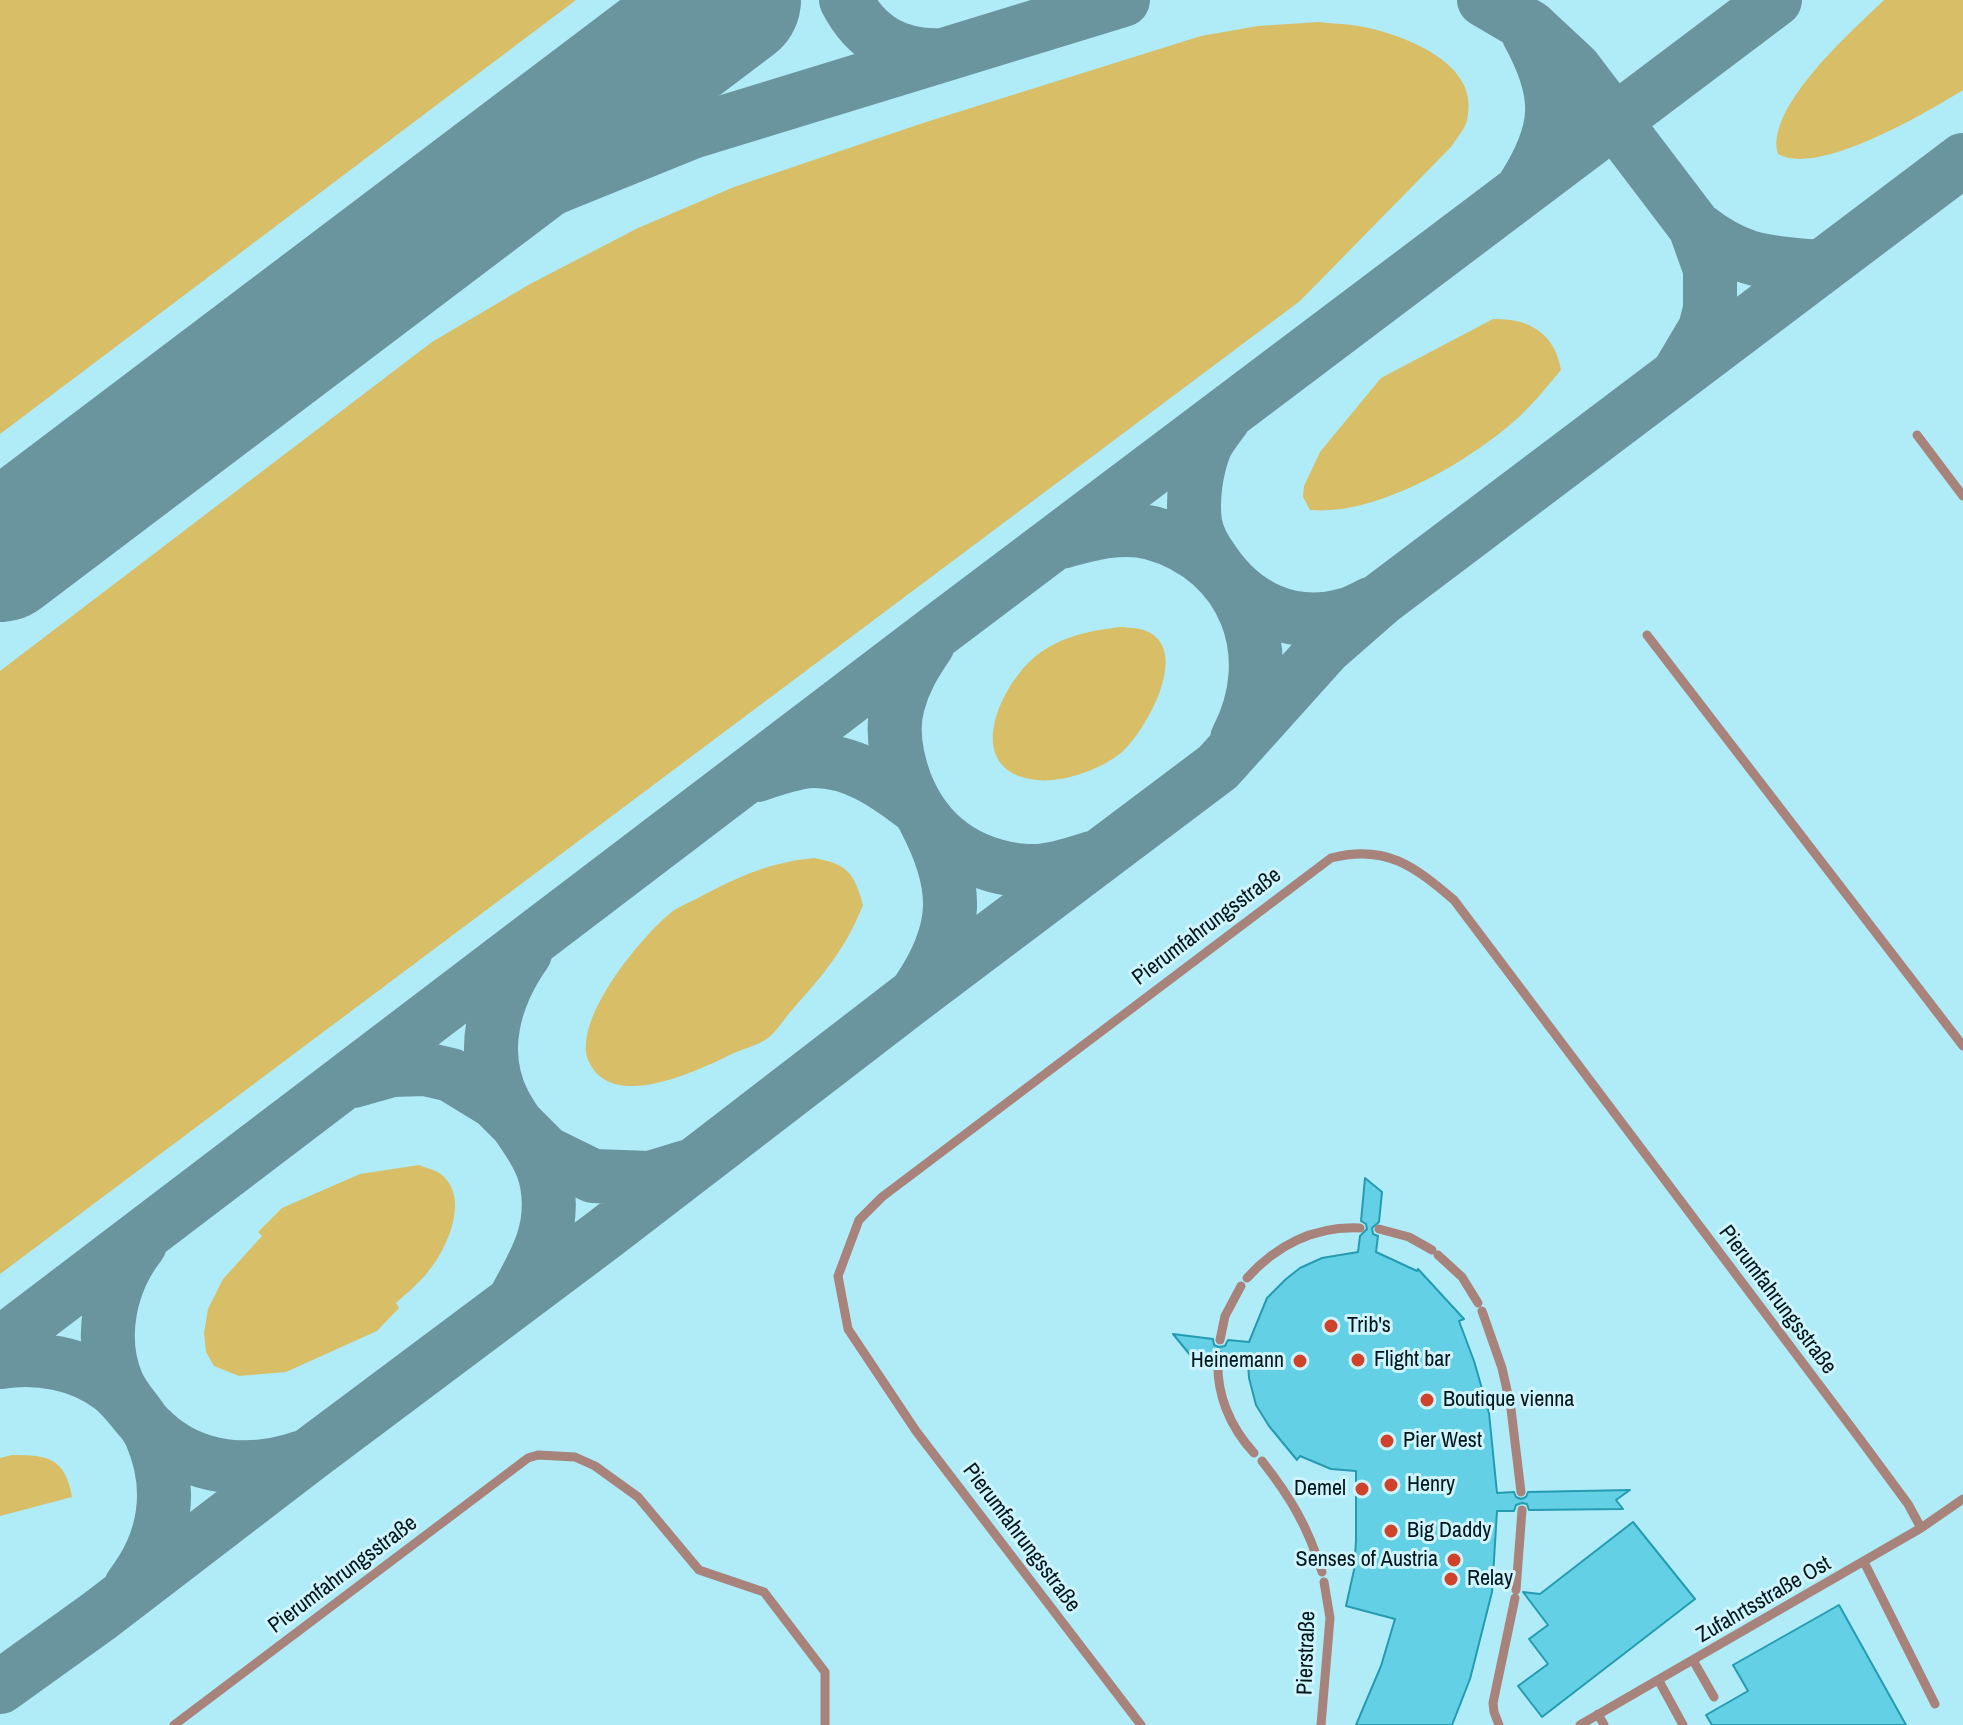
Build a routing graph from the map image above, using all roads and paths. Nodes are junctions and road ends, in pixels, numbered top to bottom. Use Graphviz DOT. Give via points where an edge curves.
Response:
graph roads {
  1 [pos="1917,435"];
  2 [pos="1963,496"];
  3 [pos="1647,635"];
  4 [pos="1963,1046"];
  5 [pos="1360,1228"];
  6 [pos="1379,1229"];
  7 [pos="1220,1340"];
  8 [pos="1218,1358"];
  9 [pos="1254,1453"];
  10 [pos="1262,1461"];
  11 [pos="1521,1492"];
  12 [pos="1963,1499"];
  13 [pos="1522,1510"];
  14 [pos="1921,1528"];
  15 [pos="1864,1562"];
  16 [pos="1694,1662"];
  17 [pos="1659,1681"];
  18 [pos="1714,1697"];
  19 [pos="1935,1704"];
  20 [pos="1598,1714"];
  21 [pos="174,1725"];
  22 [pos="825,1725"];
  23 [pos="1141,1725"];
  24 [pos="1321,1725"];
  25 [pos="1499,1725"];
  26 [pos="1580,1725"];
  27 [pos="1604,1725"];
  28 [pos="1683,1725"];
  1 -- 2 [label="lane"];
  3 -- 4 [label="lane"];
  5 -- 7 [label="lane" via="1313,1232 1265,1258 1225,1316"];
  6 -- 11 [label="lane" via="1409,1237 1435,1253 1462,1277 1480,1307 1510,1404"];
  8 -- 9 [label="lane" via="1224,1405"];
  10 -- 24 [label="lane, Pierstraße" via="1302,1518 1323,1577 1330,1618"];
  12 -- 14 [label="lane, Zufahrtsstraße Ost"];
  13 -- 25 [label="lane" via="1516,1594 1493,1703"];
  14 -- 15 [label="lane, Zufahrtsstraße Ost"];
  14 -- 23 [label="lane, Pierumfahrungsstraße" via="1892,1482 1454,900 1404,862 1363,853 1331,858 882,1197 859,1220 838,1276 848,1329 916,1431"];
  15 -- 16 [label="lane, Zufahrtsstraße Ost"];
  15 -- 19 [label="lane"];
  16 -- 17 [label="lane, Zufahrtsstraße Ost"];
  16 -- 18 [label="lane"];
  17 -- 20 [label="lane, Zufahrtsstraße Ost"];
  17 -- 28 [label="lane"];
  20 -- 26 [label="lane, Zufahrtsstraße Ost"];
  20 -- 27 [label="lane"];
  21 -- 22 [label="lane, Pierumfahrungsstraße" via="538,1455 575,1457 595,1466 638,1497 699,1570 764,1592 825,1672"];
}
